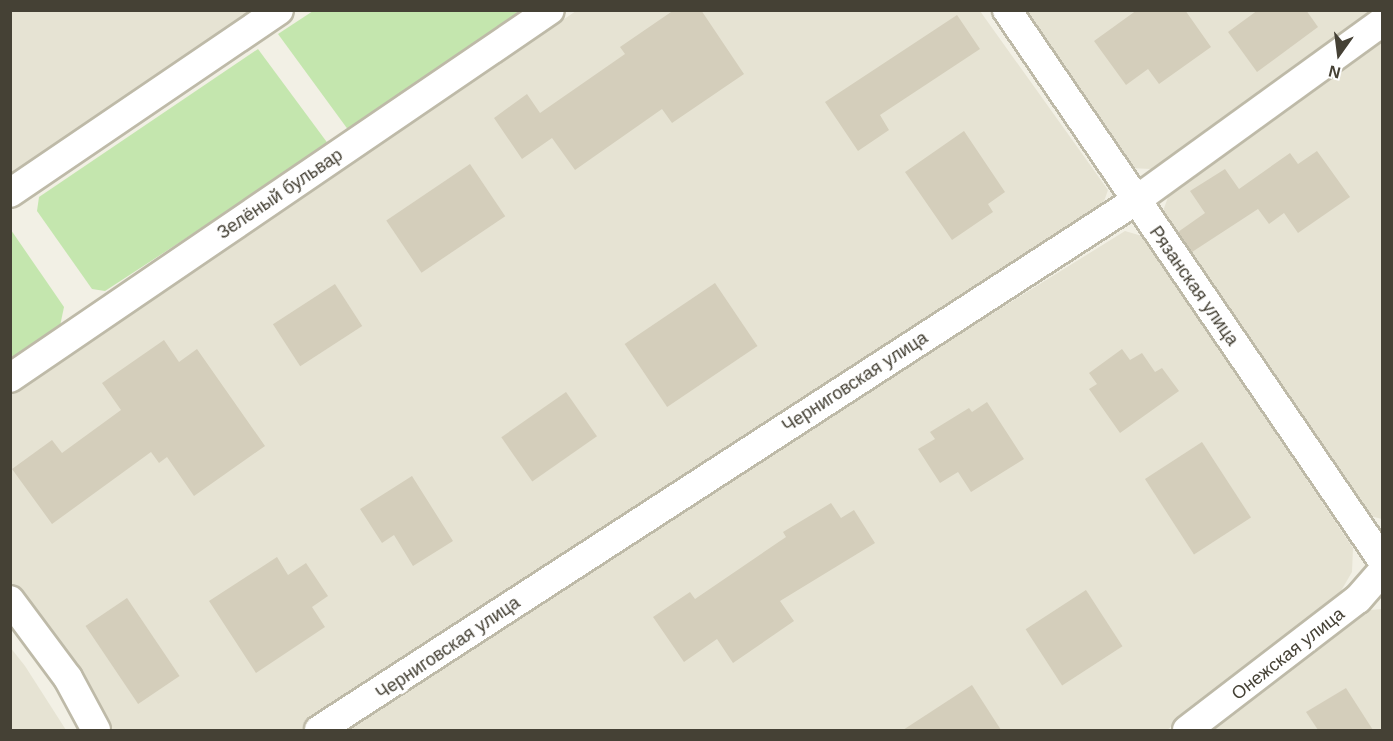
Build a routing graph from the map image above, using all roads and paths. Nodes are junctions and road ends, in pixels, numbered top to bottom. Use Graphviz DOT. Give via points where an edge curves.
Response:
graph roads {
  1 [pos="279,10"];
  2 [pos="550,10"];
  3 [pos="1007,10"];
  4 [pos="1383,22"];
  5 [pos="10,193"];
  6 [pos="1135,201"];
  7 [pos="10,378"];
  8 [pos="1383,560"];
  9 [pos="1383,571"];
  10 [pos="10,600"];
  11 [pos="96,730"];
  12 [pos="319,730"];
  13 [pos="1187,730"];
  1 -- 5 [label="street"];
  2 -- 7 [label="street, Зелёный бульвар"];
  3 -- 6 [label="street, Рязанская улица"];
  4 -- 6 [label="street, Черниговская улица"];
  6 -- 8 [label="street, Рязанская улица"];
  6 -- 12 [label="street, Черниговская улица"];
  9 -- 13 [label="street, Онежская улица" via="1358,599"];
  10 -- 11 [label="street" via="68,678"];
}
